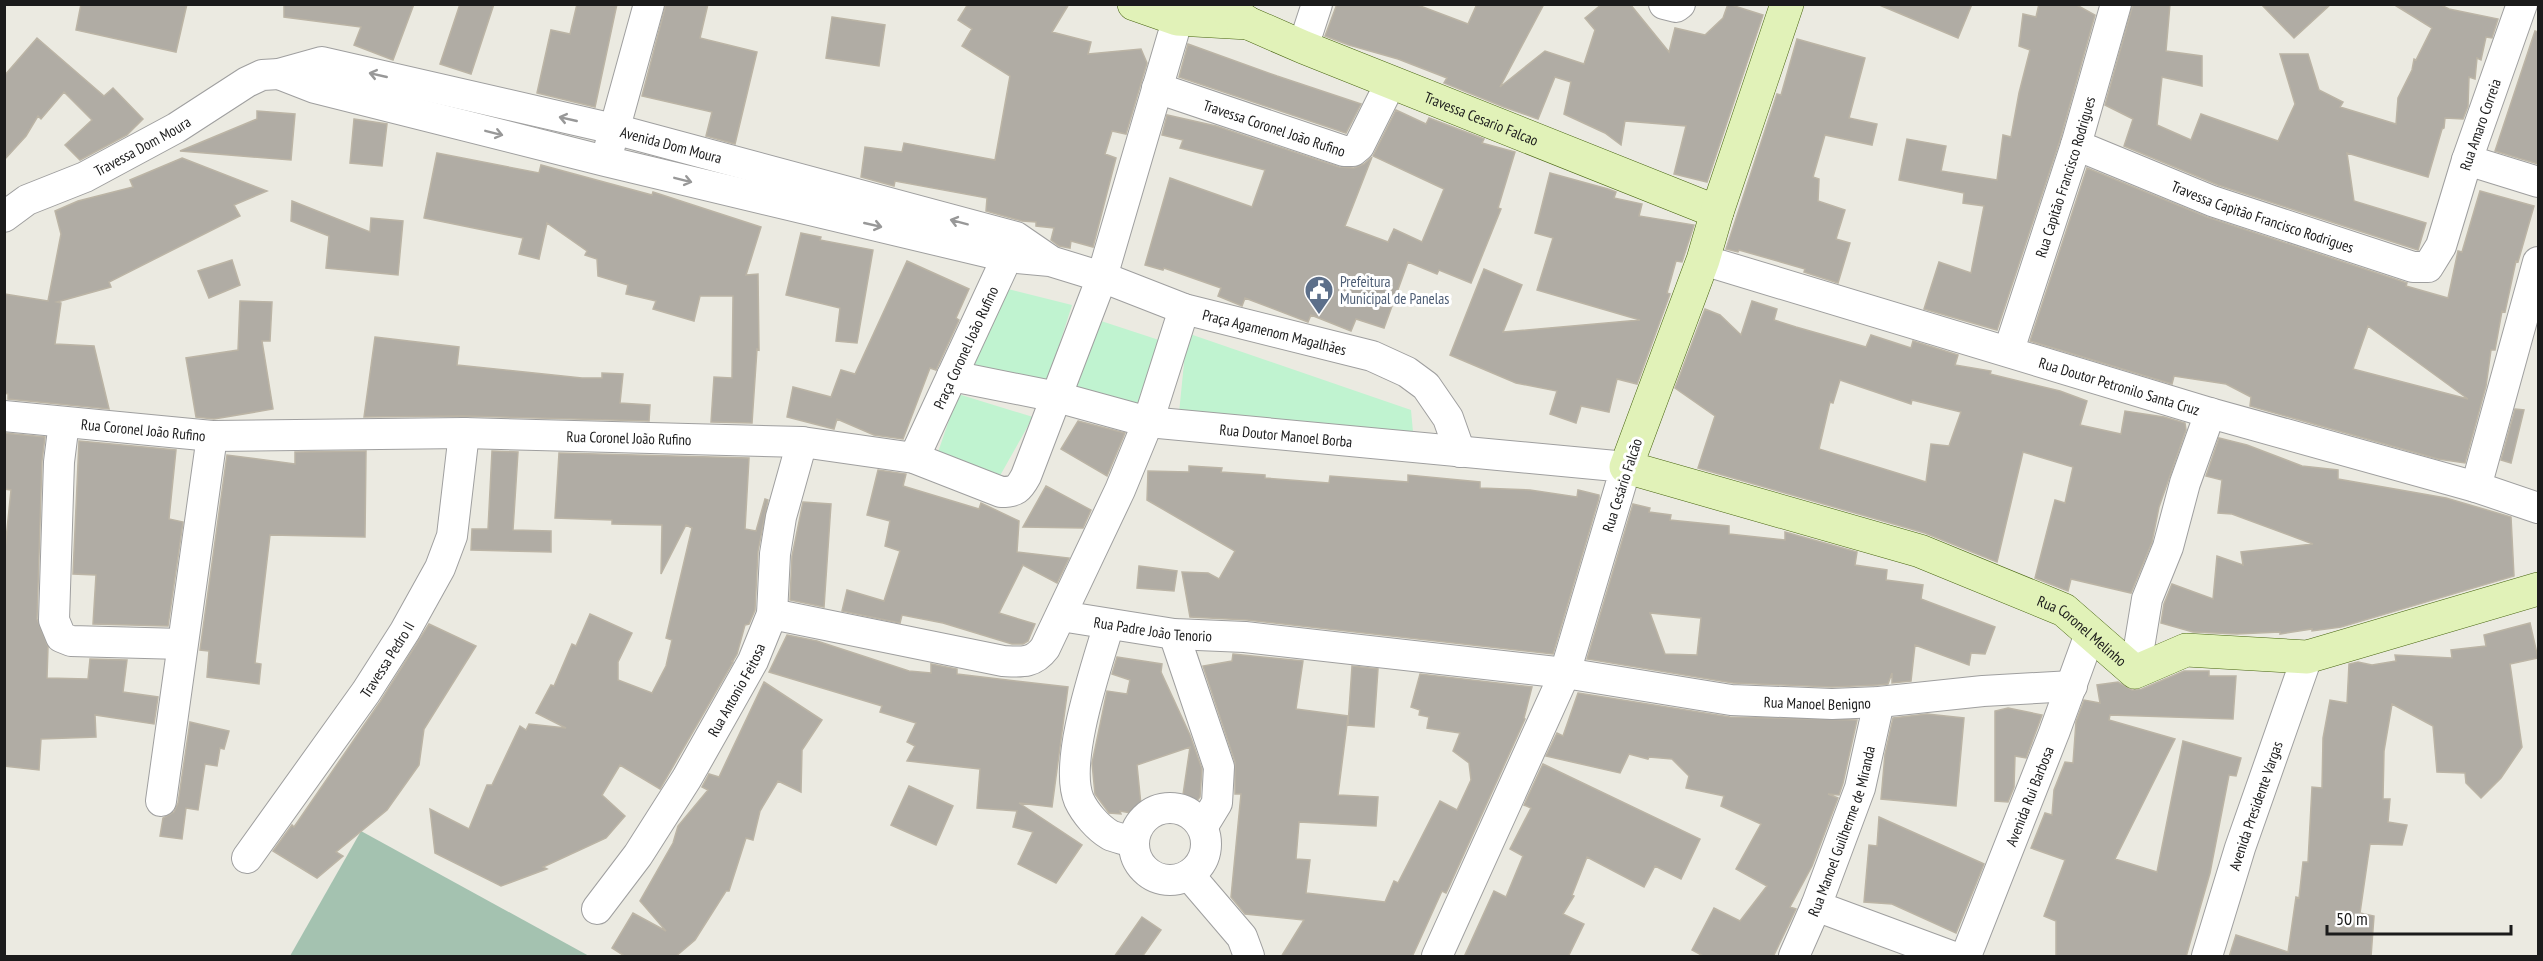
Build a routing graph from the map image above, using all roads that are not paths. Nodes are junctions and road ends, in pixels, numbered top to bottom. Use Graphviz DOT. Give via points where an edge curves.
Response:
graph roads {
  1 [pos="649,4"];
  2 [pos="1134,4"];
  3 [pos="1220,4"];
  4 [pos="1317,4"];
  5 [pos="1664,4"];
  6 [pos="1680,4"];
  7 [pos="1787,4"];
  8 [pos="2116,4"];
  9 [pos="1180,12"];
  10 [pos="2526,14"];
  11 [pos="1248,23"];
  12 [pos="1303,47"];
  13 [pos="318,75"];
  14 [pos="1391,82"];
  15 [pos="1157,88"];
  16 [pos="467,95"];
  17 [pos="458,124"];
  18 [pos="614,129"];
  19 [pos="2076,145"];
  20 [pos="2467,160"];
  21 [pos="605,161"];
  22 [pos="2538,182"];
  23 [pos="757,183"];
  24 [pos="1716,212"];
  25 [pos="4,217"];
  26 [pos="2441,246"];
  27 [pos="1011,247"];
  28 [pos="1702,260"];
  29 [pos="2538,262"];
  30 [pos="1102,277"];
  31 [pos="1184,309"];
  32 [pos="2009,350"];
  33 [pos="952,376"];
  34 [pos="1057,398"];
  35 [pos="2210,412"];
  36 [pos="4,416"];
  37 [pos="64,422"];
  38 [pos="1148,422"];
  39 [pos="464,433"];
  40 [pos="212,436"];
  41 [pos="802,442"];
  42 [pos="1460,452"];
  43 [pos="914,458"];
  44 [pos="1626,467"];
  45 [pos="2476,487"];
  46 [pos="2538,508"];
  47 [pos="2538,589"];
  48 [pos="772,614"];
  49 [pos="1061,616"];
  50 [pos="1108,624"];
  51 [pos="1174,634"];
  52 [pos="2090,634"];
  53 [pos="182,644"];
  54 [pos="2307,657"];
  55 [pos="2135,672"];
  56 [pos="1565,673"];
  57 [pos="2072,686"];
  58 [pos="1880,702"];
  59 [pos="161,801"];
  60 [pos="1203,826"];
  61 [pos="1132,842"];
  62 [pos="247,858"];
  63 [pos="1189,875"];
  64 [pos="1816,906"];
  65 [pos="597,909"];
  66 [pos="1249,957"];
  67 [pos="1437,957"];
  68 [pos="1794,957"];
  69 [pos="1951,957"];
  70 [pos="1966,957"];
  71 [pos="2207,957"];
  1 -- 18 [label="street"];
  2 -- 9 [label="main road, Travessa Cesario Falcao"];
  3 -- 11 [label="main road, Travessa Cesario Falcao"];
  4 -- 12 [label="street"];
  5 -- 6 [label="street"];
  7 -- 24 [label="main road, Rua Cesário Falcão"];
  8 -- 19 [label="street, Rua Capitão Francisco Rodrigues"];
  9 -- 11 [label="main road, Travessa Cesario Falcao"];
  9 -- 15 [label="street"];
  10 -- 20 [label="street, Rua Amaro Correia"];
  11 -- 12 [label="main road, Travessa Cesario Falcao"];
  12 -- 14 [label="main road, Travessa Cesario Falcao"];
  16 -- 13 [label="street, Avenida Dom Moura, one-way"];
  13 -- 17 [label="street, Avenida Dom Moura"];
  13 -- 25 [label="street, Travessa Dom Moura" via="262,75 176,128 85,177 27,200"];
  14 -- 15 [label="street, Travessa Coronel João Rufino" via="1353,151"];
  14 -- 24 [label="main road, Travessa Cesario Falcao"];
  15 -- 30 [label="street"];
  16 -- 17 [label="street"];
  18 -- 16 [label="street, Avenida Dom Moura, one-way"];
  17 -- 21 [label="street, Avenida Dom Moura, one-way"];
  18 -- 21 [label="street"];
  18 -- 23 [label="street, Avenida Dom Moura"];
  19 -- 26 [label="street, Travessa Capitão Francisco Rodrigues" via="2212,201 2413,267 2428,267"];
  19 -- 32 [label="street, Rua Capitão Francisco Rodrigues"];
  20 -- 22 [label="street"];
  20 -- 26 [label="street, Rua Amaro Correia"];
  21 -- 23 [label="street, Avenida Dom Moura, one-way"];
  23 -- 27 [label="street, Avenida Dom Moura"];
  24 -- 28 [label="main road, Rua Cesário Falcão"];
  27 -- 30 [label="street, Praça Agamenom Magalhães"];
  27 -- 33 [label="street, Praça Coronel João Rufino"];
  28 -- 32 [label="street, Rua Doutor Petronilo Santa Cruz"];
  28 -- 44 [label="main road, Rua Cesário Falcão"];
  29 -- 45 [label="street"];
  30 -- 31 [label="street, Praça Agamenom Magalhães"];
  30 -- 34 [label="street, Rua Coronel João Rufino"];
  31 -- 38 [label="street"];
  31 -- 42 [label="street, Praça Agamenom Magalhães" via="1372,356 1407,372 1426,386 1448,418"];
  32 -- 35 [label="street, Rua Doutor Petronilo Santa Cruz"];
  33 -- 34 [label="street, Rua Doutor Manoel Borba"];
  33 -- 43 [label="street, Praça Coronel João Rufino"];
  34 -- 38 [label="street, Rua Doutor Manoel Borba"];
  34 -- 43 [label="street, Rua Coronel João Rufino" via="1026,476 1015,491 1001,492"];
  35 -- 45 [label="street, Rua Doutor Petronilo Santa Cruz"];
  35 -- 55 [label="street" via="2148,599"];
  36 -- 37 [label="street, Rua Coronel João Rufino"];
  37 -- 40 [label="street, Rua Coronel João Rufino"];
  37 -- 53 [label="street" via="59,473 56,630 61,638 71,641"];
  38 -- 42 [label="street, Rua Doutor Manoel Borba"];
  38 -- 49 [label="street"];
  39 -- 40 [label="street, Rua Coronel João Rufino"];
  39 -- 41 [label="street, Rua Coronel João Rufino"];
  39 -- 62 [label="street, Travessa Pedro II" via="452,536 440,568 366,692"];
  40 -- 53 [label="street"];
  41 -- 43 [label="street, Rua Coronel João Rufino"];
  41 -- 48 [label="street, Rua Antonio Feitosa" via="774,554"];
  42 -- 44 [label="street, Rua Doutor Manoel Borba"];
  44 -- 52 [label="main road, Rua Coronel Melinho" via="1920,551 2064,610"];
  44 -- 56 [label="street, Rua Cesário Falcão"];
  45 -- 46 [label="street, Rua Doutor Petronilo Santa Cruz"];
  47 -- 54 [label="main road, Rua Coronel Melinho"];
  48 -- 49 [label="street" via="1026,663 1045,648"];
  48 -- 65 [label="street, Rua Antonio Feitosa" via="753,661 687,778 638,855"];
  49 -- 50 [label="street, Rua Padre João Tenorio"];
  50 -- 51 [label="street, Rua Padre João Tenorio"];
  50 -- 61 [label="street" via="1087,698 1074,775 1079,800 1090,817 1110,835"];
  51 -- 56 [label="street, Rua Padre João Tenorio" via="1245,637"];
  51 -- 60 [label="street" via="1219,768 1217,803"];
  52 -- 55 [label="main road, Rua Coronel Melinho"];
  52 -- 57 [label="street, Avenida Rui Barbosa"];
  53 -- 59 [label="street"];
  54 -- 55 [label="main road, Rua Coronel Melinho" via="2186,650"];
  54 -- 71 [label="street, Avenida Presidente Vargas" via="2240,848"];
  56 -- 58 [label="street, Rua Manoel Benigno" via="1731,700"];
  56 -- 67 [label="street, Rua Cesário Falcão"];
  57 -- 58 [label="street, Rua Manoel Benigno"];
  57 -- 70 [label="street, Avenida Rui Barbosa"];
  58 -- 64 [label="street, Rua Manoel Guilherme de Miranda" via="1860,788"];
  60 -- 61 [label="street" via="1185,810 1162,807 1141,819"];
  60 -- 63 [label="street" via="1207,844 1202,862"];
  61 -- 63 [label="street" via="1136,861 1151,876 1170,881"];
  63 -- 66 [label="street" via="1242,937"];
  64 -- 68 [label="street, Rua Manoel Guilherme de Miranda"];
  64 -- 69 [label="street"];
}
